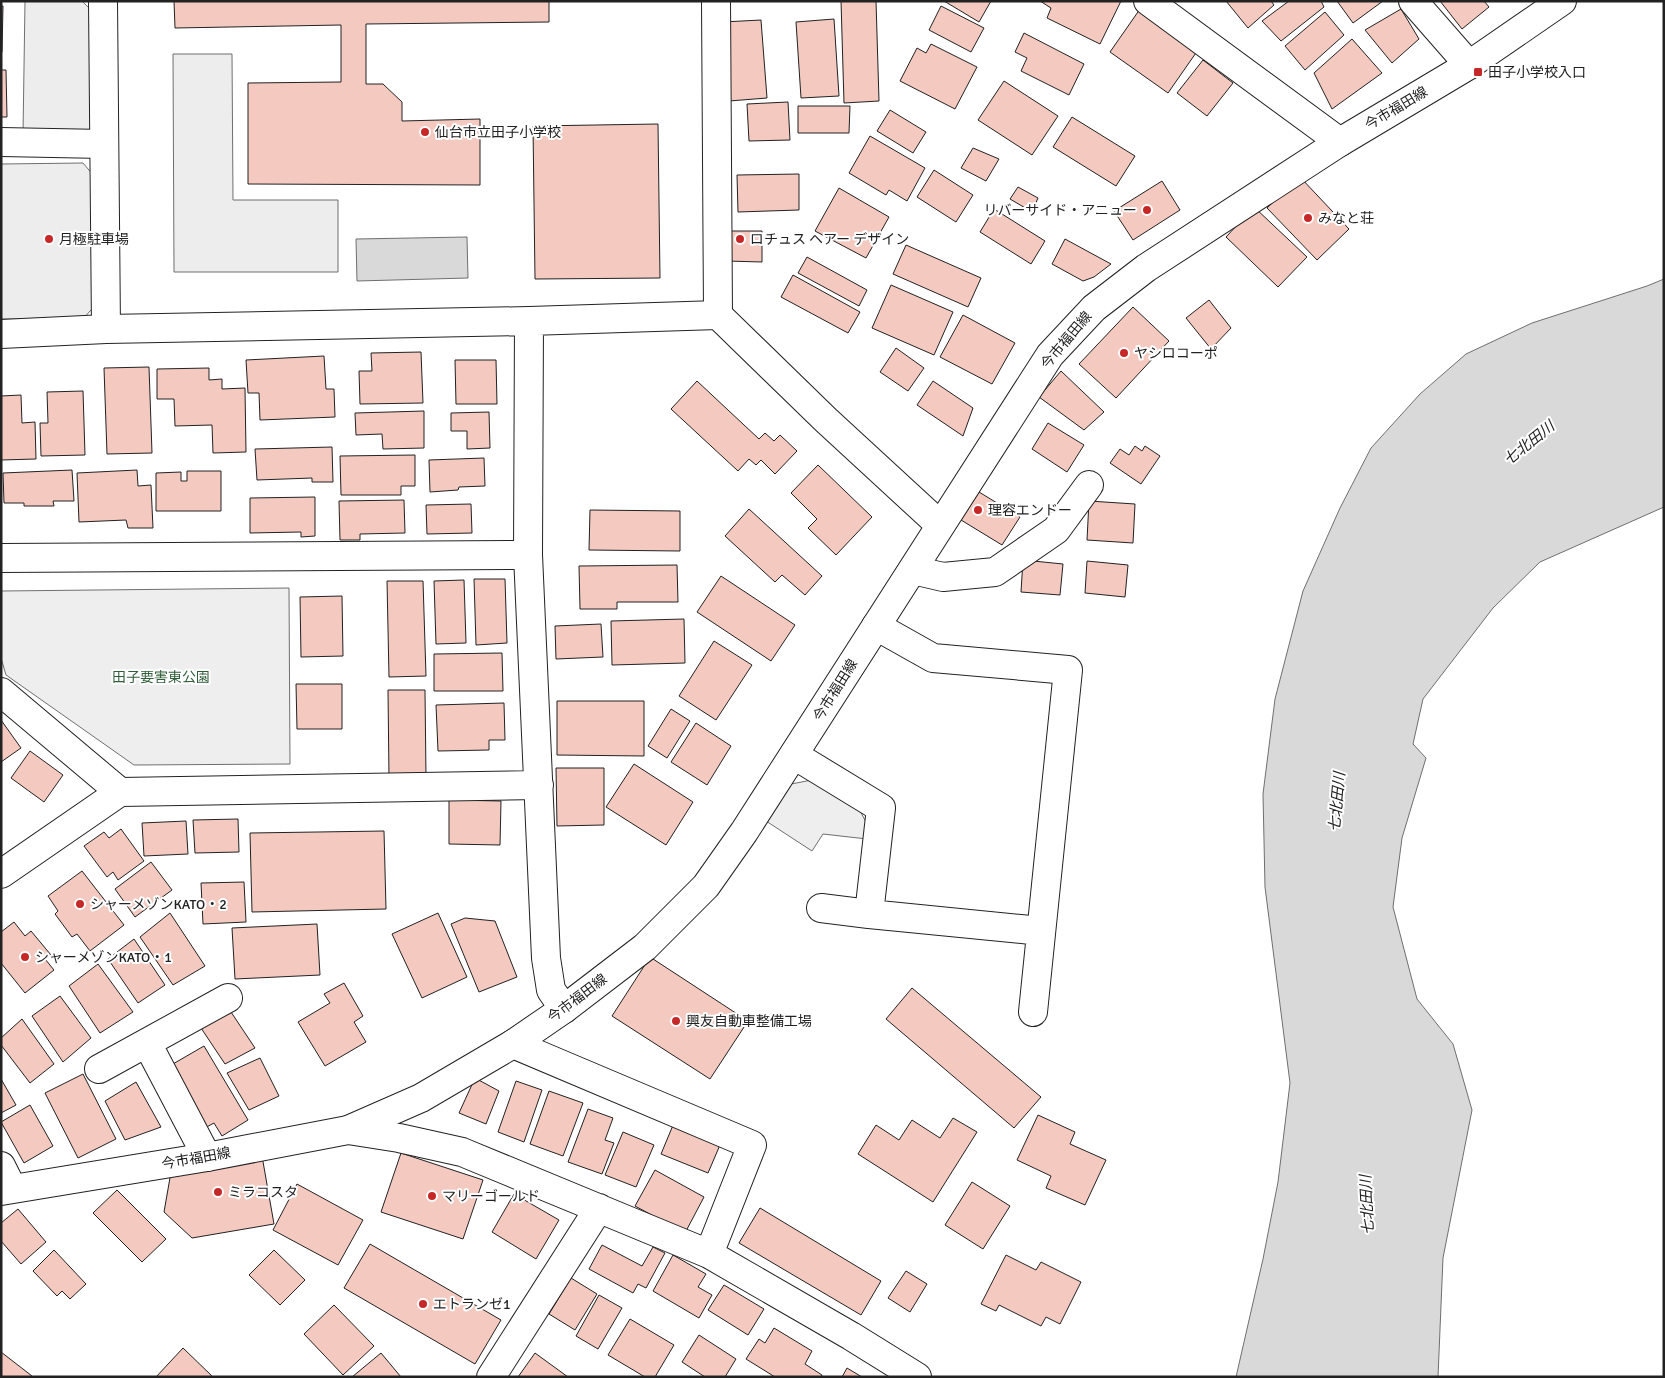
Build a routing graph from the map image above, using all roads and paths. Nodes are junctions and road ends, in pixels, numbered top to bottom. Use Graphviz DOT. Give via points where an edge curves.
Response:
graph roads {
  1 [pos="103,1"];
  2 [pos="716,1"];
  3 [pos="1148,1"];
  4 [pos="1413,1"];
  5 [pos="1562,1"];
  6 [pos="1469,65"];
  7 [pos="1,142"];
  8 [pos="1340,142"];
  9 [pos="104,144"];
  10 [pos="718,315"];
  11 [pos="528,321"];
  12 [pos="106,329"];
  13 [pos="1,334"];
  14 [pos="1089,486"];
  15 [pos="940,525"];
  16 [pos="528,555"];
  17 [pos="1,558"];
  18 [pos="913,570"];
  19 [pos="876,626"];
  20 [pos="1,692"];
  21 [pos="794,755"];
  22 [pos="539,785"];
  23 [pos="120,792"];
  24 [pos="1,874"];
  25 [pos="821,908"];
  26 [pos="869,914"];
  27 [pos="1041,931"];
  28 [pos="228,998"];
  29 [pos="564,1009"];
  30 [pos="1033,1012"];
  31 [pos="147,1043"];
  32 [pos="513,1044"];
  33 [pos="99,1069"];
  34 [pos="348,1130"];
  35 [pos="207,1157"];
  36 [pos="5,1181"];
  37 [pos="599,1208"];
  38 [pos="709,1254"];
  39 [pos="491,1377"];
  40 [pos="917,1377"];
  1 -- 9 [label="street"];
  2 -- 10 [label="street"];
  3 -- 8 [label="street"];
  4 -- 6 [label="street"];
  5 -- 6 [label="street, 今市福田線"];
  6 -- 8 [label="street, 今市福田線"];
  7 -- 9 [label="street"];
  8 -- 15 [label="street, 今市福田線" via="1146,268 1094,308 1050,355"];
  9 -- 12 [label="street"];
  10 -- 11 [label="street"];
  10 -- 15 [label="street"];
  11 -- 12 [label="street"];
  11 -- 16 [label="street"];
  12 -- 13 [label="street"];
  14 -- 18 [label="street" via="1056,530 995,572 943,577"];
  15 -- 18 [label="street, 今市福田線"];
  16 -- 17 [label="street"];
  16 -- 22 [label="street"];
  18 -- 19 [label="street, 今市福田線"];
  19 -- 21 [label="street, 今市福田線"];
  19 -- 27 [label="street" via="933,658 1068,670"];
  20 -- 23 [label="street"];
  21 -- 26 [label="street" via="881,808"];
  21 -- 29 [label="street, 今市福田線" via="706,886 644,947"];
  22 -- 23 [label="street"];
  22 -- 29 [label="street" via="546,958 551,990"];
  23 -- 24 [label="street"];
  25 -- 26 [label="street"];
  26 -- 27 [label="street"];
  27 -- 30 [label="street"];
  28 -- 31 [label="street"];
  29 -- 32 [label="street, 今市福田線"];
  31 -- 33 [label="street"];
  31 -- 35 [label="street"];
  32 -- 34 [label="street, 今市福田線" via="421,1098"];
  32 -- 38 [label="street" via="752,1145"];
  34 -- 35 [label="street, 今市福田線"];
  34 -- 37 [label="street" via="462,1152"];
  35 -- 36 [label="street, 今市福田線"];
  37 -- 38 [label="street"];
  37 -- 39 [label="street"];
  38 -- 40 [label="street"];
}
